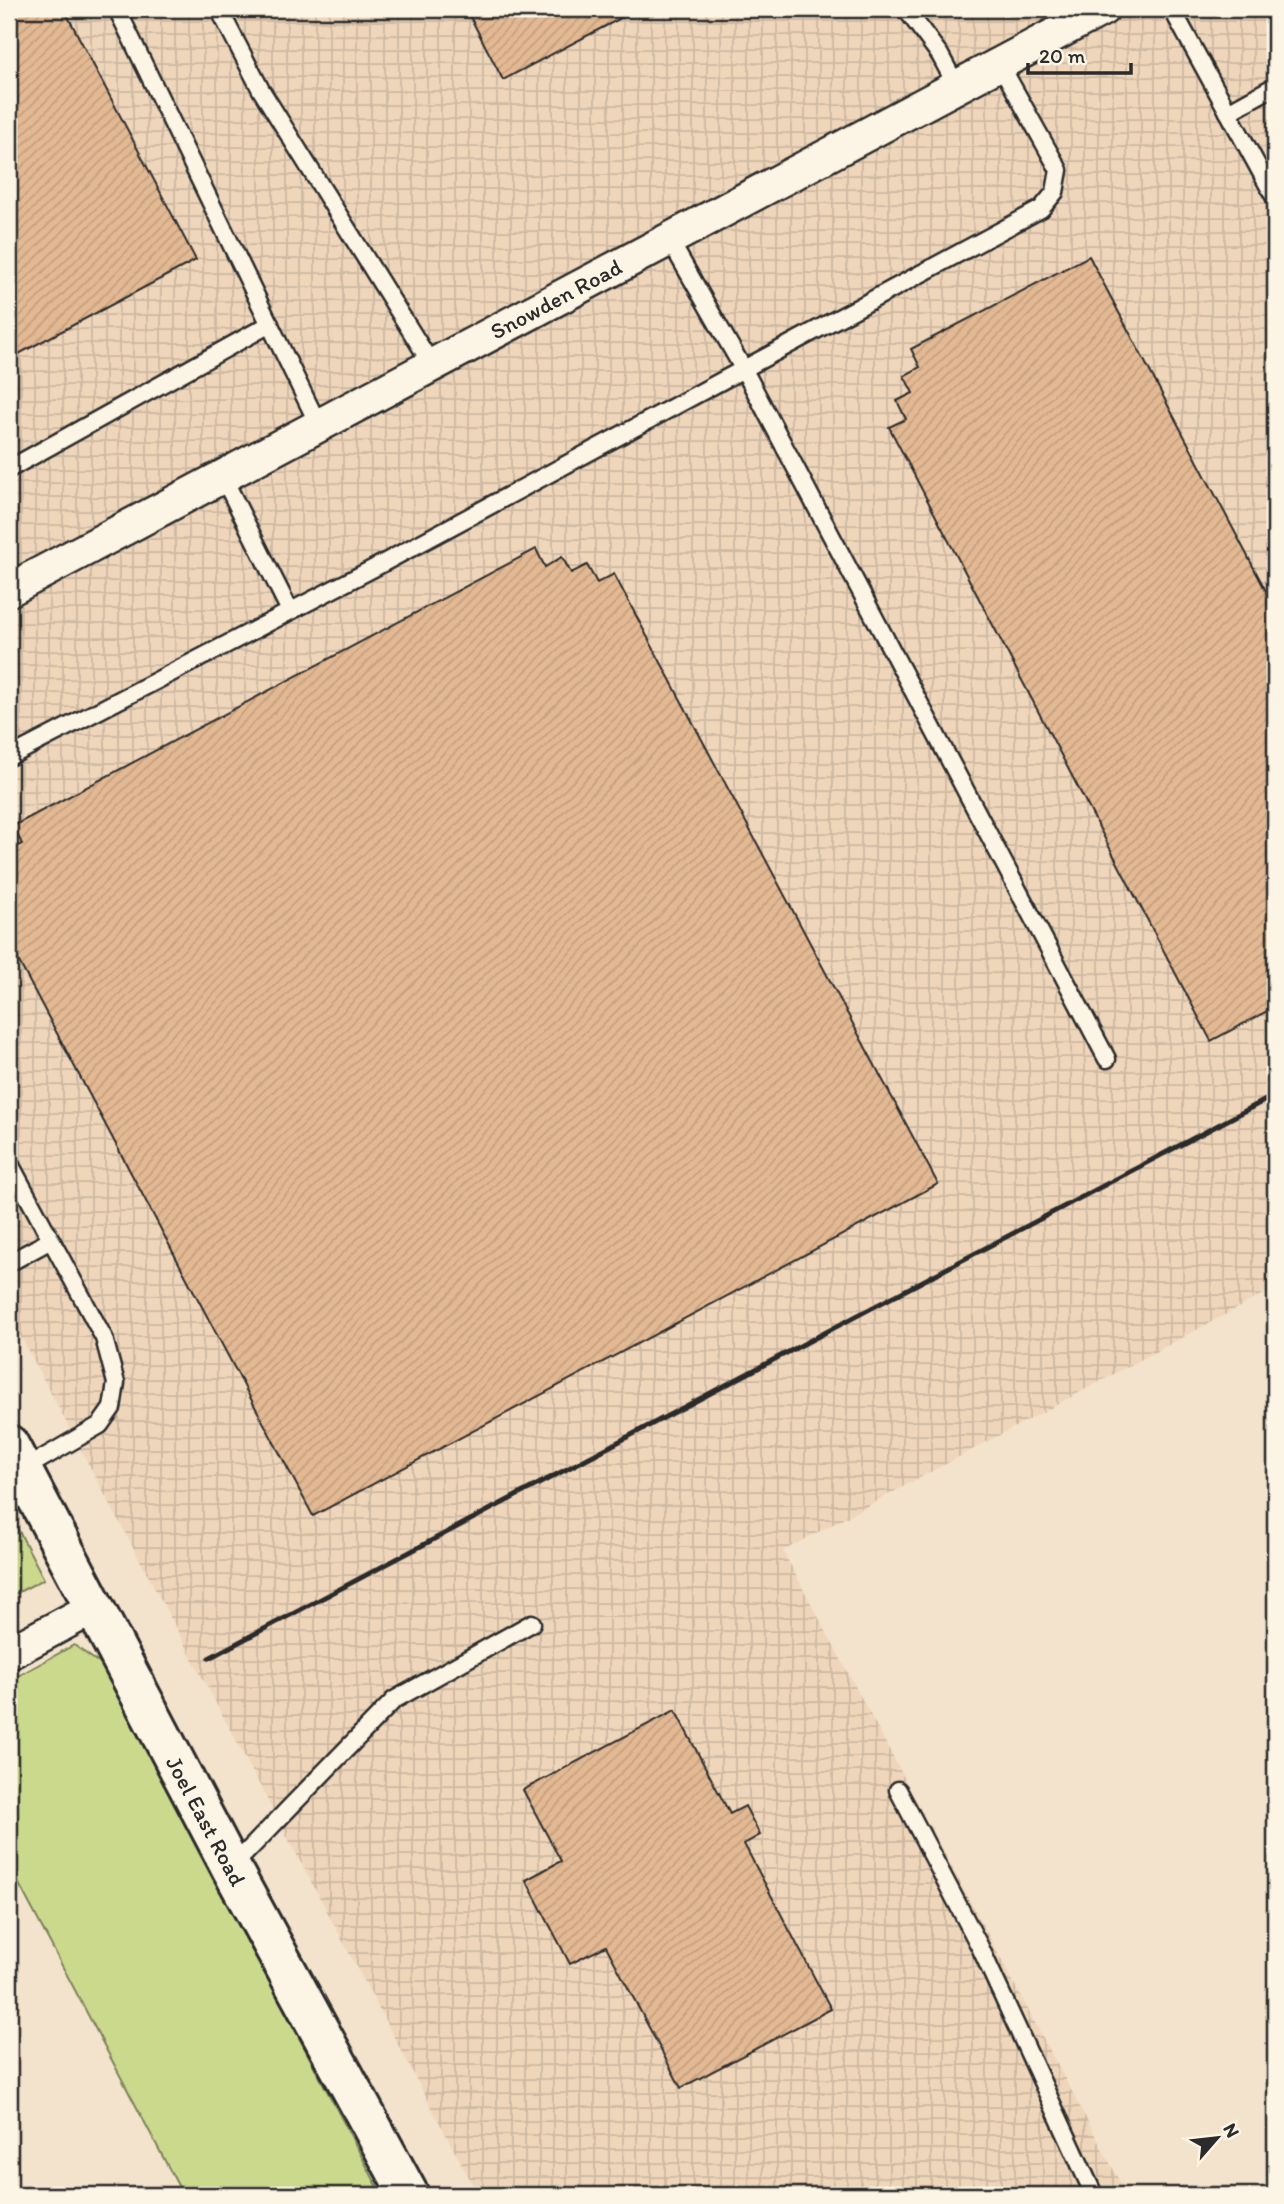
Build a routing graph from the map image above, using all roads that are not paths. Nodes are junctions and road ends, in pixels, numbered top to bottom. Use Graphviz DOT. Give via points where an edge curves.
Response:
graph roads {
  1 [pos="117,9"];
  2 [pos="219,9"];
  3 [pos="905,9"];
  4 [pos="1103,9"];
  5 [pos="1172,9"];
  6 [pos="1000,64"];
  7 [pos="1275,86"];
  8 [pos="957,87"];
  9 [pos="1228,112"];
  10 [pos="1275,198"];
  11 [pos="668,239"];
  12 [pos="270,324"];
  13 [pos="432,365"];
  14 [pos="744,370"];
  15 [pos="319,426"];
  16 [pos="9,469"];
  17 [pos="223,477"];
  18 [pos="9,590"];
  19 [pos="290,611"];
  20 [pos="9,757"];
  21 [pos="1107,1059"];
  22 [pos="9,1162"];
  23 [pos="51,1240"];
  24 [pos="9,1263"];
  25 [pos="15,1457"];
  26 [pos="93,1608"];
  27 [pos="532,1623"];
  28 [pos="9,1653"];
  29 [pos="898,1790"];
  30 [pos="231,1868"];
  31 [pos="409,2195"];
  32 [pos="1094,2195"];
  1 -- 12 [label="lane"];
  2 -- 13 [label="lane" via="261,90"];
  3 -- 8 [label="lane" via="940,55"];
  4 -- 6 [label="street, Snowden Road"];
  5 -- 9 [label="lane"];
  6 -- 8 [label="street, Snowden Road"];
  6 -- 14 [label="lane" via="1059,170 1055,192 1041,209"];
  7 -- 9 [label="lane"];
  8 -- 11 [label="street, Snowden Road"];
  9 -- 10 [label="lane"];
  11 -- 13 [label="street, Snowden Road"];
  11 -- 14 [label="lane"];
  12 -- 15 [label="lane"];
  12 -- 16 [label="lane"];
  13 -- 15 [label="street, Snowden Road"];
  14 -- 19 [label="lane"];
  14 -- 21 [label="lane"];
  15 -- 17 [label="street, Snowden Road"];
  17 -- 18 [label="street, Snowden Road"];
  17 -- 19 [label="lane"];
  19 -- 20 [label="lane"];
  22 -- 23 [label="lane"];
  23 -- 24 [label="lane"];
  23 -- 25 [label="lane" via="104,1338 116,1383 112,1408 100,1425"];
  25 -- 26 [label="street, Joel East Road"];
  26 -- 28 [label="street"];
  26 -- 30 [label="street, Joel East Road"];
  27 -- 30 [label="lane" via="394,1700"];
  29 -- 32 [label="lane" via="980,1947"];
  30 -- 31 [label="street, Joel East Road"];
}
